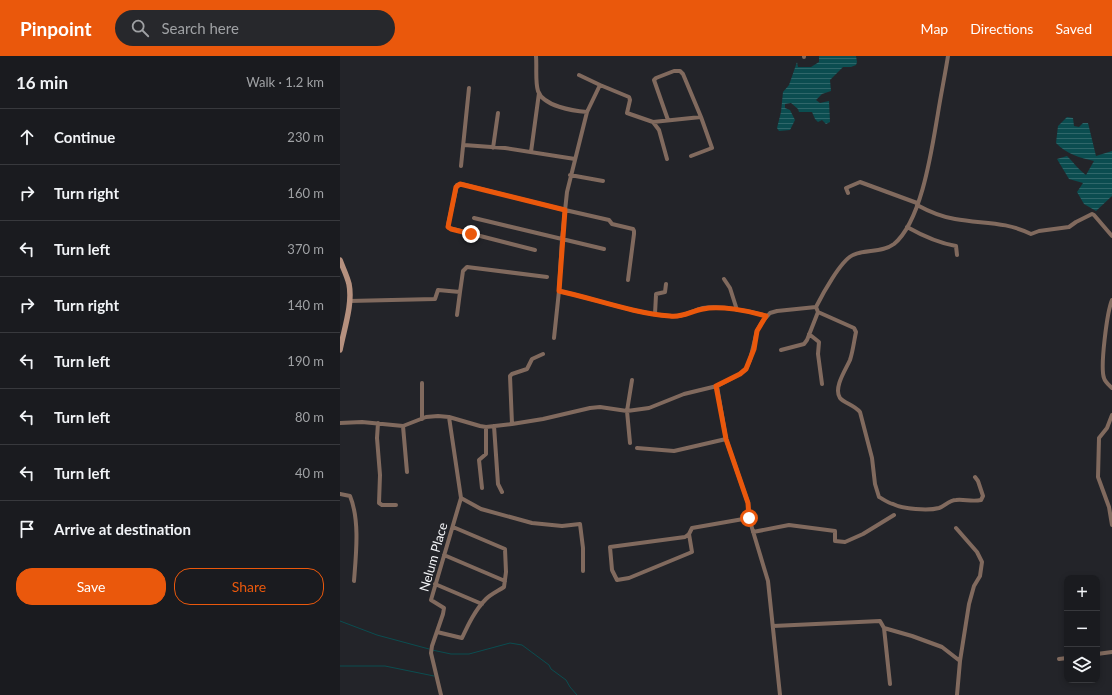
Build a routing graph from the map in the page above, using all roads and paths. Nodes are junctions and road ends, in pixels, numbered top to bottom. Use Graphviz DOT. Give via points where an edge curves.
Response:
graph roads {
  1 [pos="536,56"];
  2 [pos="948,56"];
  3 [pos="579,76"];
  4 [pos="600,85"];
  5 [pos="469,88"];
  6 [pos="539,93"];
  7 [pos="586,112"];
  8 [pos="498,113"];
  9 [pos="701,117"];
  10 [pos="668,120"];
  11 [pos="653,122"];
  12 [pos="464,145"];
  13 [pos="493,148"];
  14 [pos="531,152"];
  15 [pos="692,156"];
  16 [pos="575,159"];
  17 [pos="667,159"];
  18 [pos="461,166"];
  19 [pos="570,175"];
  20 [pos="603,181"];
  21 [pos="848,193"];
  22 [pos="917,204"];
  23 [pos="565,210"];
  24 [pos="474,218"];
  25 [pos="907,227"];
  26 [pos="1112,236"];
  27 [pos="562,239"];
  28 [pos="604,249"];
  29 [pos="535,250"];
  30 [pos="957,255"];
  31 [pos="340,262"];
  32 [pos="548,277"];
  33 [pos="724,279"];
  34 [pos="628,280"];
  35 [pos="666,284"];
  36 [pos="559,291"];
  37 [pos="460,292"];
  38 [pos="1112,300"];
  39 [pos="349,301"];
  40 [pos="816,307"];
  41 [pos="737,310"];
  42 [pos="818,312"];
  43 [pos="655,314"];
  44 [pos="457,315"];
  45 [pos="766,316"];
  46 [pos="342,324"];
  47 [pos="810,334"];
  48 [pos="554,338"];
  49 [pos="340,350"];
  50 [pos="781,350"];
  51 [pos="543,354"];
  52 [pos="632,380"];
  53 [pos="422,383"];
  54 [pos="822,384"];
  55 [pos="716,386"];
  56 [pos="1112,388"];
  57 [pos="627,411"];
  58 [pos="1112,415"];
  59 [pos="450,417"];
  60 [pos="422,419"];
  61 [pos="340,423"];
  62 [pos="378,423"];
  63 [pos="512,424"];
  64 [pos="403,426"];
  65 [pos="494,426"];
  66 [pos="486,427"];
  67 [pos="726,439"];
  68 [pos="630,443"];
  69 [pos="637,448"];
  70 [pos="407,472"];
  71 [pos="975,477"];
  72 [pos="482,488"];
  73 [pos="502,492"];
  74 [pos="340,494"];
  75 [pos="461,498"];
  76 [pos="396,505"];
  77 [pos="894,515"];
  78 [pos="749,518"];
  79 [pos="1112,525"];
  80 [pos="452,527"];
  81 [pos="956,528"];
  82 [pos="753,532"];
  83 [pos="689,534"];
  84 [pos="444,555"];
  85 [pos="583,571"];
  86 [pos="354,581"];
  87 [pos="505,581"];
  88 [pos="434,584"];
  89 [pos="482,604"];
  90 [pos="773,626"];
  91 [pos="884,628"];
  92 [pos="437,632"];
  93 [pos="1112,652"];
  94 [pos="1100,654"];
  95 [pos="1064,658"];
  96 [pos="1059,659"];
  97 [pos="960,661"];
  98 [pos="890,684"];
  99 [pos="441,695"];
  100 [pos="780,695"];
  101 [pos="957,695"];
  1 -- 6 [label="street"];
  2 -- 22 [label="street" via="931,154"];
  3 -- 4 [label="street"];
  4 -- 7 [label="street"];
  4 -- 11 [label="street" via="630,98 627,113"];
  5 -- 12 [label="street"];
  6 -- 7 [label="street" via="560,108"];
  6 -- 14 [label="street"];
  7 -- 16 [label="street"];
  8 -- 13 [label="street"];
  9 -- 10 [label="street"];
  9 -- 10 [label="street" via="683,74 677,71 654,80"];
  9 -- 15 [label="street" via="712,148"];
  10 -- 11 [label="street"];
  11 -- 17 [label="street" via="659,130"];
  12 -- 13 [label="street"];
  12 -- 18 [label="street"];
  13 -- 14 [label="street"];
  14 -- 16 [label="street"];
  16 -- 19 [label="street"];
  19 -- 20 [label="street"];
  19 -- 23 [label="street"];
  21 -- 22 [label="street" via="846,188 860,182"];
  22 -- 25 [label="street"];
  22 -- 26 [label="street" via="953,219 993,223 1018,228 1031,234 1069,227 1092,214"];
  23 -- 27 [label="street"];
  23 -- 29 [label="street" via="457,185 449,228"];
  23 -- 34 [label="street" via="609,220 612,224 634,231"];
  24 -- 27 [label="street"];
  25 -- 30 [label="street" via="928,239 956,246"];
  25 -- 40 [label="street" via="894,244 851,255"];
  27 -- 28 [label="street"];
  27 -- 36 [label="street"];
  31 -- 39 [label="main road" via="348,282"];
  32 -- 37 [label="street" via="467,267 463,270"];
  33 -- 41 [label="street" via="733,295"];
  35 -- 43 [label="street" via="665,292 656,294"];
  36 -- 43 [label="street"];
  36 -- 48 [label="street"];
  37 -- 39 [label="street" via="438,290 435,299"];
  37 -- 44 [label="street"];
  38 -- 56 [label="street" via="1107,320 1103,365 1104,379"];
  39 -- 46 [label="main road"];
  40 -- 42 [label="street"];
  40 -- 45 [label="street" via="778,311"];
  41 -- 43 [label="street" via="712,307 675,317"];
  41 -- 45 [label="street"];
  42 -- 47 [label="street"];
  42 -- 71 [label="street" via="854,328 856,332 838,394 841,399 856,406 860,412 879,497 893,505 915,509 941,508 956,500 975,502 983,496"];
  45 -- 55 [label="street" via="757,331 754,349 746,369"];
  46 -- 49 [label="main road"];
  47 -- 50 [label="street" via="804,344"];
  47 -- 54 [label="street" via="819,342"];
  51 -- 63 [label="street" via="532,359 526,369 510,376"];
  52 -- 57 [label="street"];
  53 -- 60 [label="street"];
  55 -- 57 [label="street" via="684,394 650,408"];
  55 -- 67 [label="street"];
  57 -- 63 [label="street" via="590,408"];
  57 -- 68 [label="street"];
  58 -- 79 [label="street" via="1107,428 1099,438 1098,477"];
  59 -- 60 [label="street"];
  59 -- 66 [label="street"];
  59 -- 75 [label="street, Nelum Place"];
  60 -- 64 [label="street"];
  61 -- 62 [label="street"];
  62 -- 64 [label="street"];
  62 -- 76 [label="street" via="379,503"];
  63 -- 65 [label="street"];
  64 -- 70 [label="street"];
  65 -- 66 [label="street"];
  65 -- 73 [label="street" via="498,484"];
  66 -- 72 [label="street" via="486,454 479,460"];
  67 -- 69 [label="street" via="674,450"];
  67 -- 78 [label="street" via="748,503"];
  74 -- 86 [label="street" via="350,496 354,503 357,542"];
  75 -- 80 [label="street, Nelum Place"];
  75 -- 85 [label="street" via="481,509 532,523 562,526 580,524"];
  77 -- 82 [label="street" via="845,542 835,541 835,531 789,525"];
  78 -- 82 [label="street"];
  78 -- 83 [label="street" via="692,528"];
  80 -- 84 [label="street, Nelum Place"];
  80 -- 87 [label="street" via="505,549"];
  81 -- 97 [label="street" via="977,552 982,562 980,576 969,604"];
  82 -- 90 [label="street" via="768,581"];
  83 -- 83 [label="street" via="685,537 610,547 612,570 617,580 629,578 692,552"];
  84 -- 87 [label="street"];
  84 -- 88 [label="street, Nelum Place"];
  87 -- 89 [label="street" via="504,587"];
  88 -- 89 [label="street"];
  88 -- 92 [label="street, Nelum Place" via="431,600 444,608"];
  89 -- 92 [label="street" via="462,638"];
  90 -- 91 [label="street" via="880,621"];
  90 -- 100 [label="street"];
  91 -- 97 [label="street" via="942,647"];
  91 -- 98 [label="street"];
  92 -- 99 [label="street, Nelum Place" via="431,654"];
  93 -- 94 [label="street"];
  95 -- 96 [label="street"];
  97 -- 101 [label="street"];
}
